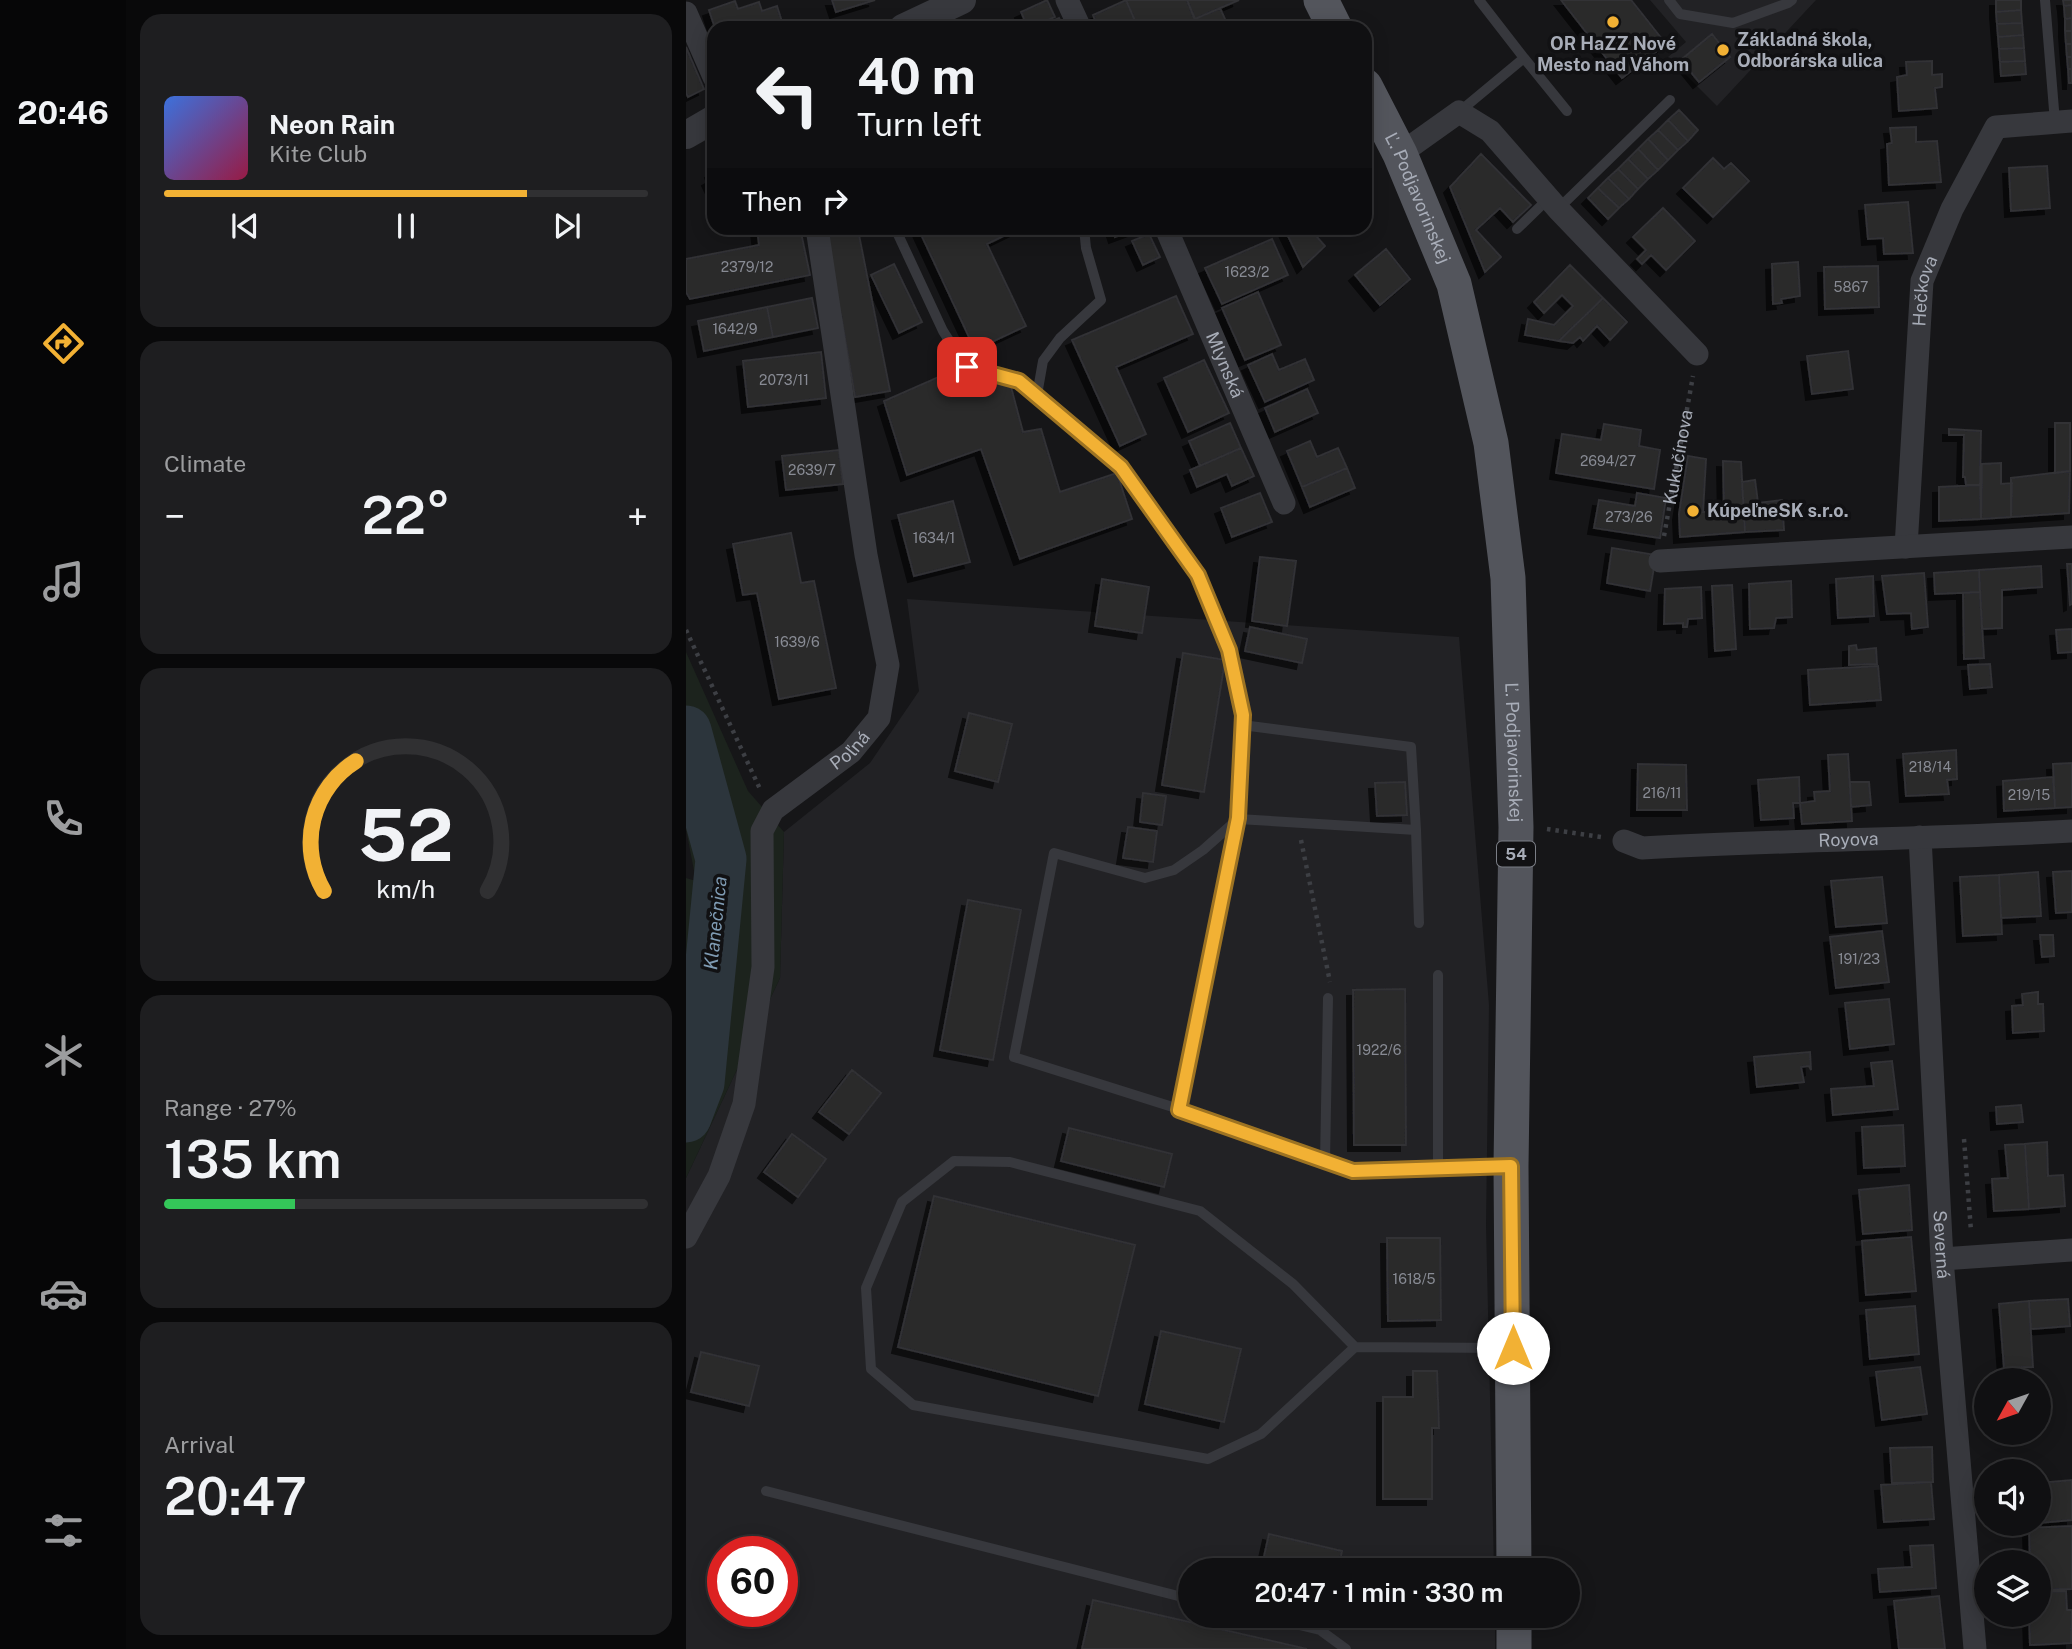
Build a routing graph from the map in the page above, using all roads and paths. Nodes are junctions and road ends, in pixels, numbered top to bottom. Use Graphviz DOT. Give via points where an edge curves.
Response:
graph roads {
  1 [pos="962,0"];
  2 [pos="1068,0"];
  3 [pos="1321,0"];
  4 [pos="1479,0"];
  5 [pos="1669,0"];
  6 [pos="1792,0"];
  7 [pos="2046,0"];
  8 [pos="686,13"];
  9 [pos="918,21"];
  10 [pos="1077,21"];
  11 [pos="1332,21"];
  12 [pos="1524,58"];
  13 [pos="707,61"];
  14 [pos="1372,100"];
  15 [pos="1670,100"];
  16 [pos="1567,111"];
  17 [pos="1460,112"];
  18 [pos="2064,121"];
  19 [pos="707,123"];
  20 [pos="686,135"];
  21 [pos="1400,154"];
  22 [pos="1553,204"];
  23 [pos="1517,229"];
  24 [pos="818,235"];
  25 [pos="898,235"];
  26 [pos="1085,235"];
  27 [pos="1169,235"];
  28 [pos="1697,354"];
  29 [pos="1037,394"];
  30 [pos="1284,503"];
  31 [pos="2072,537"];
  32 [pos="1906,547"];
  33 [pos="1660,561"];
  34 [pos="686,630"];
  35 [pos="1242,725"];
  36 [pos="773,810"];
  37 [pos="1238,818"];
  38 [pos="1298,822"];
  39 [pos="1541,828"];
  40 [pos="1416,830"];
  41 [pos="2072,831"];
  42 [pos="1920,837"];
  43 [pos="1624,841"];
  44 [pos="1419,923"];
  45 [pos="1438,975"];
  46 [pos="1328,998"];
  47 [pos="1179,1110"];
  48 [pos="1325,1161"];
  49 [pos="1511,1166"];
  50 [pos="1438,1167"];
  51 [pos="686,1237"];
  52 [pos="2072,1250"];
  53 [pos="1942,1259"];
  54 [pos="1355,1347"];
  55 [pos="1513,1348"];
  56 [pos="766,1491"];
  57 [pos="1514,1558"];
  58 [pos="1178,1596"];
  59 [pos="1312,1628"];
  60 [pos="1514,1628"];
  61 [pos="1346,1649"];
  62 [pos="1514,1649"];
  63 [pos="1975,1649"];
  1 -- 9 [label="street"];
  2 -- 10 [label="street"];
  3 -- 11 [label="main road"];
  4 -- 12 [label="lane"];
  5 -- 6 [label="lane" via="1680,14 1733,23"];
  7 -- 18 [label="lane"];
  8 -- 13 [label="street"];
  12 -- 16 [label="lane"];
  12 -- 17 [label="lane"];
  14 -- 21 [label="main road, Ľ. Podjavorinskej / 54"];
  15 -- 22 [label="lane"];
  17 -- 21 [label="street"];
  17 -- 22 [label="street" via="1490,131"];
  18 -- 32 [label="street, Hečkova" via="1996,127 1952,209 1922,281"];
  19 -- 20 [label="street"];
  21 -- 49 [label="main road, Ľ. Podjavorinskej / 54" via="1454,284 1491,443 1508,578 1516,827"];
  22 -- 23 [label="lane"];
  22 -- 28 [label="street"];
  24 -- 36 [label="street, Poľná" via="866,555 888,665 879,718 851,752"];
  25 -- 29 [label="lane" via="943,331 967,367 1019,381"];
  26 -- 29 [label="lane" via="1101,300 1060,338 1043,361"];
  27 -- 30 [label="street, Mlynská"];
  28 -- 33 [label="path, Kukučínova"];
  29 -- 35 [label="lane" via="1121,467 1198,575 1229,650"];
  31 -- 32 [label="street"];
  32 -- 33 [label="street"];
  34 -- 36 [label="path"];
  35 -- 37 [label="lane"];
  35 -- 40 [label="lane" via="1411,747"];
  36 -- 51 [label="street" via="762,831 763,968 744,1104 719,1176"];
  37 -- 38 [label="lane"];
  37 -- 47 [label="lane"];
  37 -- 47 [label="lane" via="1174,870 1145,878 1054,853 1014,1057"];
  38 -- 40 [label="lane"];
  38 -- 46 [label="path" via="1331,979"];
  39 -- 43 [label="path"];
  40 -- 44 [label="lane"];
  41 -- 42 [label="street, Royova"];
  42 -- 43 [label="street, Royova" via="1642,848"];
  42 -- 53 [label="street, Severná"];
  45 -- 50 [label="lane"];
  46 -- 48 [label="lane"];
  47 -- 48 [label="lane"];
  48 -- 50 [label="lane" via="1353,1171"];
  49 -- 50 [label="lane"];
  49 -- 55 [label="main road, Ľ. Podjavorinskej / 54"];
  52 -- 53 [label="street"];
  53 -- 63 [label="street, Severná"];
  54 -- 54 [label="lane" via="1293,1284 1200,1212 1010,1162 954,1161 902,1202 866,1288 871,1368 913,1405 1208,1459 1261,1434"];
  54 -- 55 [label="lane"];
  55 -- 57 [label="main road, Ľ. Podjavorinskej / 54"];
  56 -- 58 [label="lane"];
  59 -- 61 [label="lane"];
  60 -- 62 [label="main road"];
}
